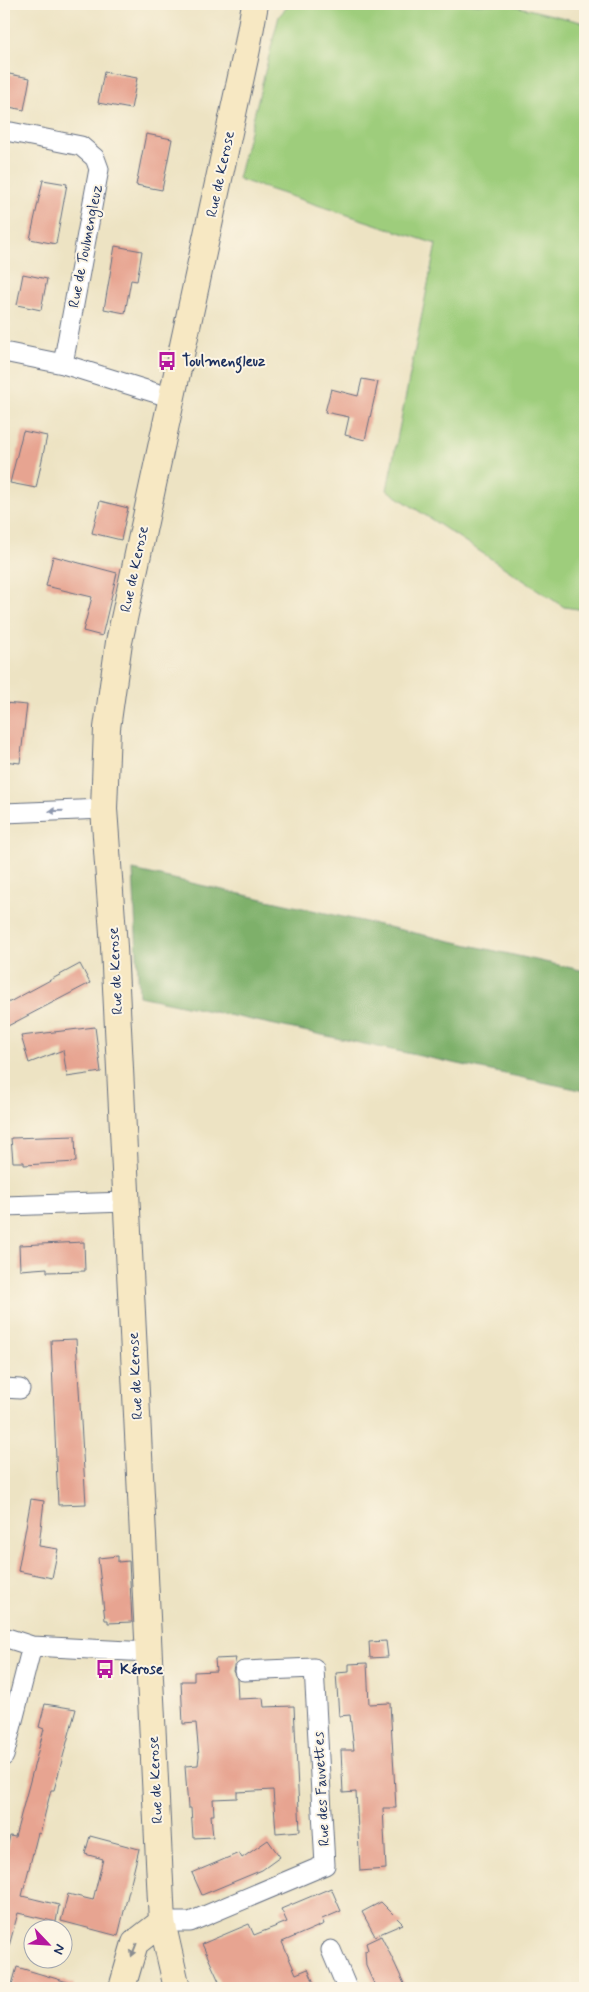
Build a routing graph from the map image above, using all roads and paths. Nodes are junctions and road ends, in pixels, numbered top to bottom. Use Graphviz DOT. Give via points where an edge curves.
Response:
graph roads {
  1 [pos="255,4"];
  2 [pos="270,4"];
  3 [pos="250,35"];
  4 [pos="11,132"];
  5 [pos="4,352"];
  6 [pos="63,364"];
  7 [pos="172,398"];
  8 [pos="104,809"];
  9 [pos="4,813"];
  10 [pos="126,1202"];
  11 [pos="4,1206"];
  12 [pos="4,1637"];
  13 [pos="32,1646"];
  14 [pos="148,1652"];
  15 [pos="244,1671"];
  16 [pos="4,1756"];
  17 [pos="162,1922"];
  18 [pos="331,1950"];
  19 [pos="122,1988"];
  20 [pos="177,1988"];
  21 [pos="347,1988"];
  1 -- 3 [label="main road, Rue de Kerose"];
  2 -- 3 [label="main road, Rue de Kerose"];
  3 -- 7 [label="main road, Rue de Kerose"];
  4 -- 6 [label="street, Rue de Toulmengleuz" via="81,146 95,158 99,169"];
  5 -- 6 [label="street"];
  6 -- 7 [label="street"];
  7 -- 8 [label="main road, Rue de Kerose" via="119,642 107,728"];
  8 -- 9 [label="street, one-way"];
  8 -- 10 [label="main road, Rue de Kerose"];
  10 -- 11 [label="street"];
  10 -- 14 [label="main road, Rue de Kerose"];
  12 -- 13 [label="street"];
  13 -- 14 [label="street"];
  13 -- 16 [label="street"];
  14 -- 17 [label="main road, Rue de Kerose"];
  15 -- 17 [label="street, Rue des Fauvettes" via="314,1668 325,1865 190,1922"];
  17 -- 19 [label="main road, one-way" via="135,1944"];
  17 -- 20 [label="main road, Rue de Kerose"];
  18 -- 21 [label="street"];
}
